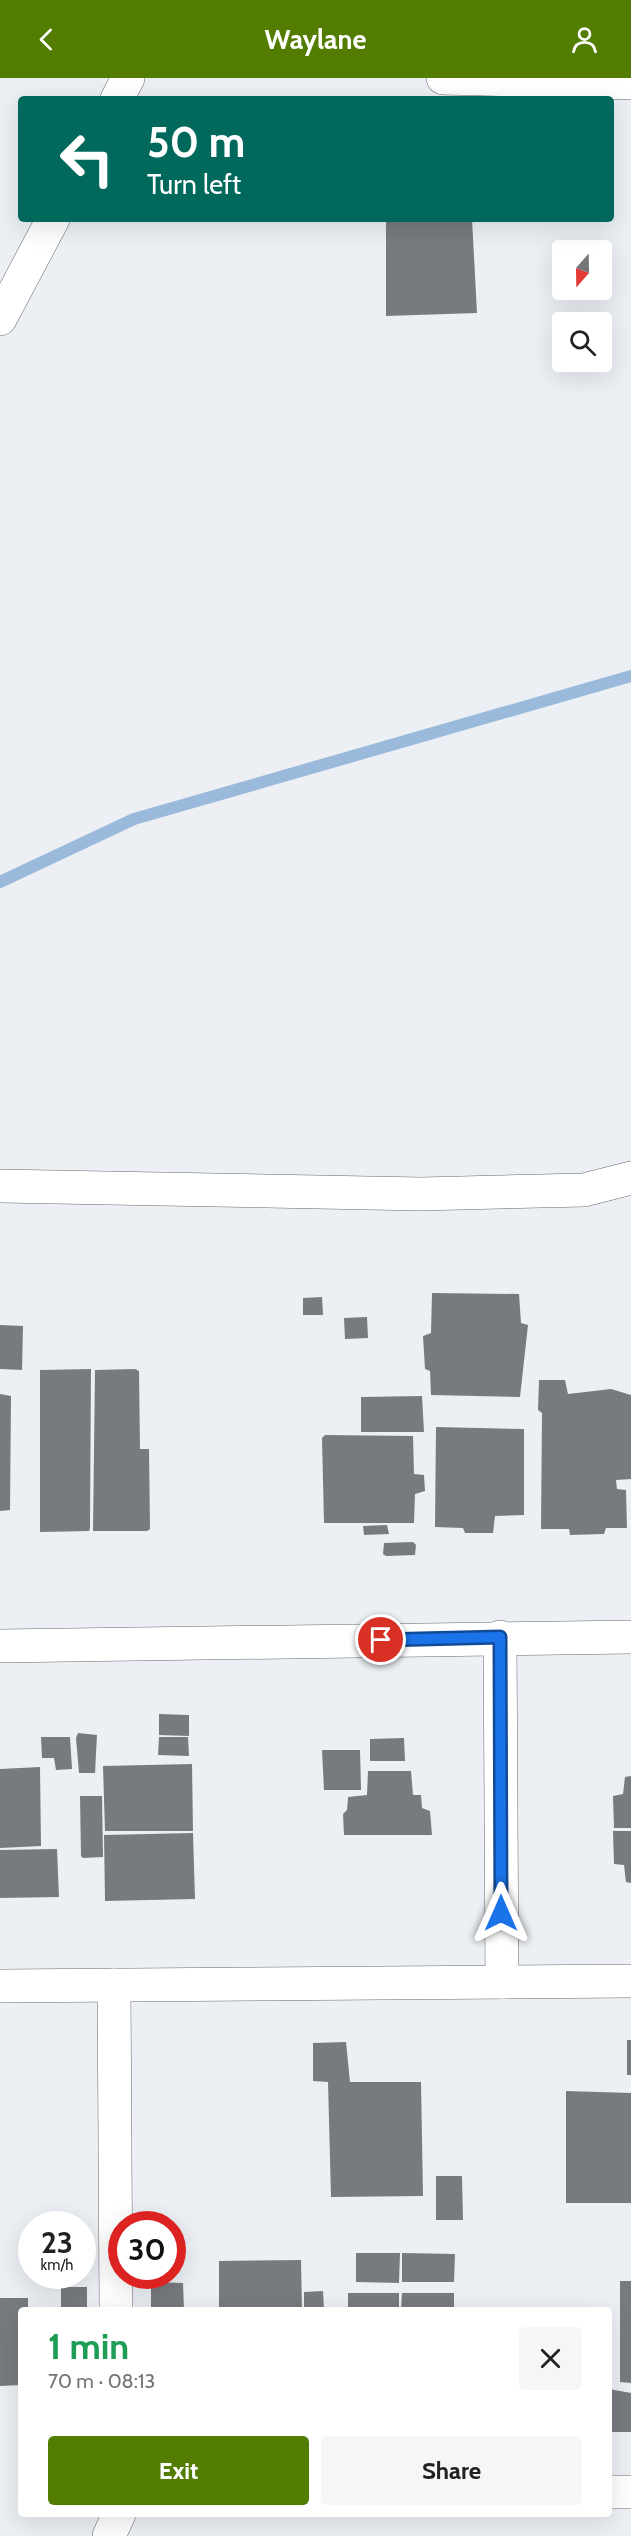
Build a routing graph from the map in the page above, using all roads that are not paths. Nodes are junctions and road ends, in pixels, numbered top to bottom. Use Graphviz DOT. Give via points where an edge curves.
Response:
graph roads {
  1 [pos="128,78"];
  2 [pos="443,78"];
  3 [pos="631,83"];
  4 [pos="119,96"];
  5 [pos="51,222"];
  6 [pos="0,319"];
  7 [pos="631,1178"];
  8 [pos="0,1186"];
  9 [pos="500,1637"];
  10 [pos="631,1637"];
  11 [pos="0,1646"];
  12 [pos="631,1981"];
  13 [pos="502,1982"];
  14 [pos="114,1985"];
  15 [pos="0,1986"];
  16 [pos="116,2307"];
  17 [pos="612,2492"];
  18 [pos="631,2492"];
  19 [pos="118,2517"];
  20 [pos="109,2536"];
  1 -- 4 [label="street"];
  2 -- 3 [label="street"];
  5 -- 6 [label="street"];
  7 -- 8 [label="street" via="584,1190 421,1194"];
  9 -- 10 [label="street"];
  9 -- 11 [label="street"];
  9 -- 13 [label="street"];
  12 -- 13 [label="street"];
  13 -- 14 [label="street"];
  14 -- 15 [label="street"];
  14 -- 16 [label="street"];
  17 -- 18 [label="street"];
  19 -- 20 [label="street"];
}
